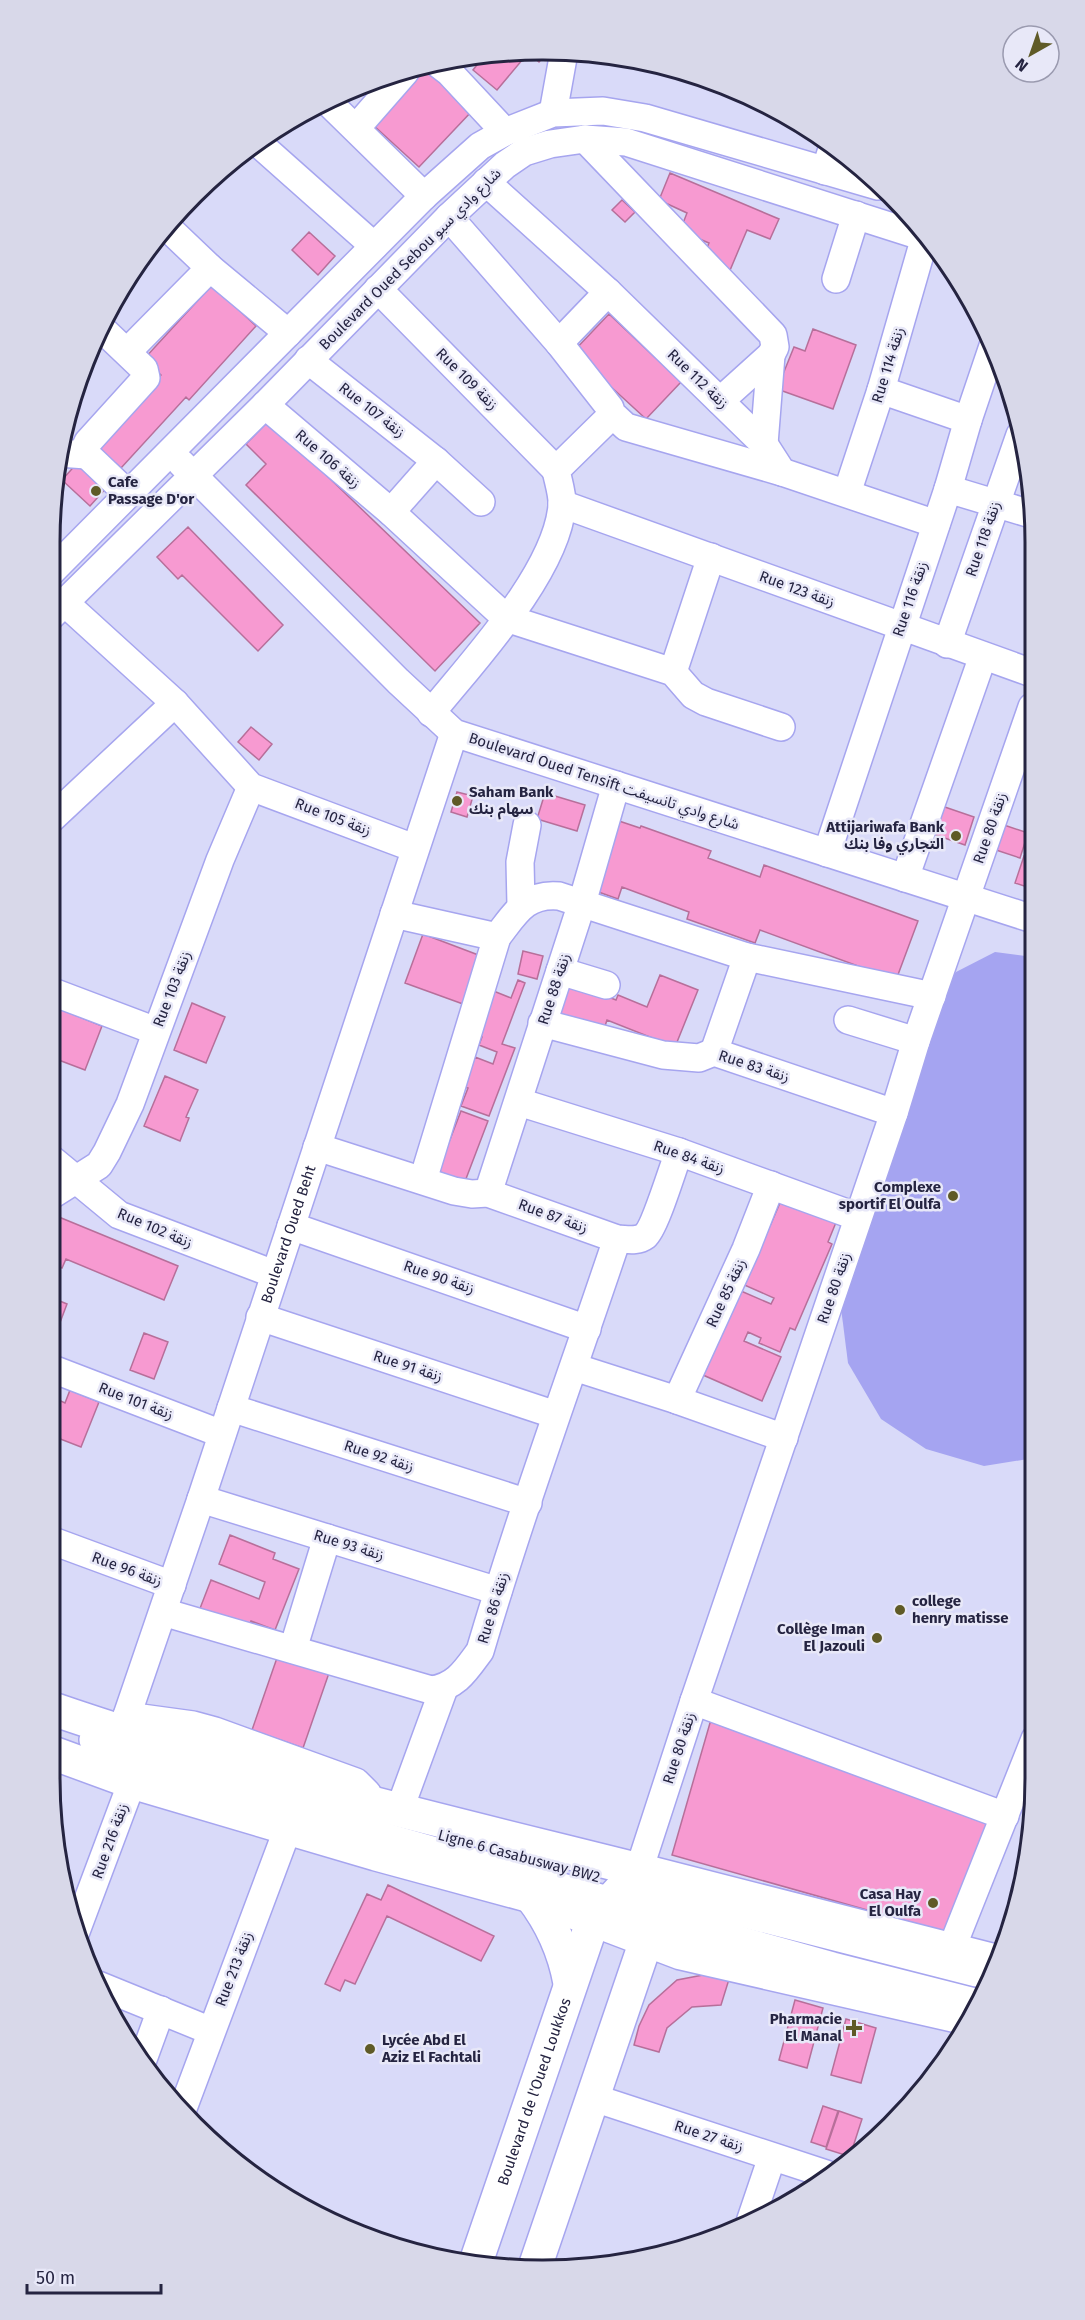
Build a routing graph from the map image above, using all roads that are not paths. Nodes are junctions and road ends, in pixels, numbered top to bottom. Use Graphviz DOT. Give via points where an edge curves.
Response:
graph roads {
  1 [pos="562,61"];
  2 [pos="453,68"];
  3 [pos="395,83"];
  4 [pos="334,108"];
  5 [pos="553,113"];
  6 [pos="356,128"];
  7 [pos="505,132"];
  8 [pos="585,139"];
  9 [pos="264,148"];
  10 [pos="829,158"];
  11 [pos="845,167"];
  12 [pos="486,182"];
  13 [pos="424,196"];
  14 [pos="856,215"];
  15 [pos="449,217"];
  16 [pos="173,233"];
  17 [pos="912,233"];
  18 [pos="374,246"];
  19 [pos="925,249"];
  20 [pos="210,268"];
  21 [pos="836,279"];
  22 [pos="378,289"];
  23 [pos="608,292"];
  24 [pos="288,333"];
  25 [pos="108,334"];
  26 [pos="560,343"];
  27 [pos="773,351"];
  28 [pos="127,352"];
  29 [pos="989,359"];
  30 [pos="308,360"];
  31 [pos="881,390"];
  32 [pos="720,401"];
  33 [pos="265,405"];
  34 [pos="611,413"];
  35 [pos="968,420"];
  36 [pos="764,444"];
  37 [pos="1016,447"];
  38 [pos="169,451"];
  39 [pos="68,454"];
  40 [pos="87,455"];
  41 [pos="435,461"];
  42 [pos="556,470"];
  43 [pos="782,472"];
  44 [pos="194,476"];
  45 [pos="948,489"];
  46 [pos="847,493"];
  47 [pos="128,494"];
  48 [pos="481,502"];
  49 [pos="996,503"];
  50 [pos="562,504"];
  51 [pos="391,512"];
  52 [pos="1024,512"];
  53 [pos="936,524"];
  54 [pos="711,557"];
  55 [pos="60,563"];
  56 [pos="60,607"];
  57 [pos="60,612"];
  58 [pos="506,618"];
  59 [pos="901,627"];
  60 [pos="947,644"];
  61 [pos="983,656"];
  62 [pos="1025,671"];
  63 [pos="673,672"];
  64 [pos="175,703"];
  65 [pos="431,713"];
  66 [pos="781,727"];
  67 [pos="1025,727"];
  68 [pos="454,733"];
  69 [pos="616,785"];
  70 [pos="251,787"];
  71 [pos="60,811"];
  72 [pos="527,825"];
  73 [pos="414,848"];
  74 [pos="827,853"];
  75 [pos="905,878"];
  76 [pos="966,898"];
  77 [pos="582,903"];
  78 [pos="521,905"];
  79 [pos="394,914"];
  80 [pos="1025,916"];
  81 [pos="497,937"];
  82 [pos="747,957"];
  83 [pos="560,971"];
  84 [pos="606,985"];
  85 [pos="60,995"];
  86 [pos="932,996"];
  87 [pos="848,1020"];
  88 [pos="542,1023"];
  89 [pos="156,1031"];
  90 [pos="916,1041"];
  91 [pos="714,1052"];
  92 [pos="519,1102"];
  93 [pos="894,1113"];
  94 [pos="317,1146"];
  95 [pos="679,1152"];
  96 [pos="60,1166"];
  97 [pos="76,1180"];
  98 [pos="423,1180"];
  99 [pos="771,1185"];
  100 [pos="60,1188"];
  101 [pos="488,1193"];
  102 [pos="858,1217"];
  103 [pos="291,1226"];
  104 [pos="617,1239"];
  105 [pos="274,1274"];
  106 [pos="260,1317"];
  107 [pos="586,1329"];
  108 [pos="574,1367"];
  109 [pos="60,1372"];
  110 [pos="677,1400"];
  111 [pos="231,1408"];
  112 [pos="556,1415"];
  113 [pos="222,1434"];
  114 [pos="784,1438"];
  115 [pos="201,1499"];
  116 [pos="528,1503"];
  117 [pos="327,1538"];
  118 [pos="60,1544"];
  119 [pos="172,1585"];
  120 [pos="498,1591"];
  121 [pos="163,1612"];
  122 [pos="293,1649"];
  123 [pos="444,1688"];
  124 [pos="694,1701"];
  125 [pos="60,1710"];
  126 [pos="124,1724"];
  127 [pos="60,1728"];
  128 [pos="60,1739"];
  129 [pos="60,1756"];
  130 [pos="1025,1767"];
  131 [pos="132,1782"];
  132 [pos="399,1811"];
  133 [pos="1005,1815"];
  134 [pos="288,1828"];
  135 [pos="531,1896"];
  136 [pos="628,1902"];
  137 [pos="81,1918"];
  138 [pos="951,1950"];
  139 [pos="989,1959"];
  140 [pos="982,1975"];
  141 [pos="570,1983"];
  142 [pos="110,1991"];
  143 [pos="970,2001"];
  144 [pos="161,2010"];
  145 [pos="961,2017"];
  146 [pos="211,2031"];
  147 [pos="145,2052"];
  148 [pos="591,2097"];
  149 [pos="185,2102"];
  150 [pos="772,2157"];
  151 [pos="820,2172"];
  152 [pos="754,2211"];
  153 [pos="478,2256"];
  154 [pos="537,2260"];
  1 -- 5 [label="street"];
  2 -- 7 [label="street"];
  3 -- 6 [label="street"];
  4 -- 6 [label="street"];
  5 -- 7 [label="street, Boulevard Oued Sebou شارع وادي سبو"];
  5 -- 10 [label="street, Boulevard Oued Sebou شارع وادي سبو" via="603,111"];
  6 -- 13 [label="street"];
  7 -- 13 [label="street, Boulevard Oued Sebou شارع وادي سبو" via="480,146"];
  8 -- 12 [label="street, Boulevard Oued Sebou شارع وادي سبو" via="524,152"];
  8 -- 14 [label="street, Boulevard Oued Sebou شارع وادي سبو" via="626,142"];
  8 -- 27 [label="street" via="773,335"];
  9 -- 18 [label="street"];
  10 -- 11 [label="street, Boulevard Oued Sebou شارع وادي سبو"];
  12 -- 15 [label="street, Boulevard Oued Sebou شارع وادي سبو"];
  12 -- 23 [label="street, Rue 112 زنقة"];
  13 -- 18 [label="street, Boulevard Oued Sebou شارع وادي سبو"];
  14 -- 17 [label="street, Boulevard Oued Sebou شارع وادي سبو"];
  14 -- 21 [label="street"];
  15 -- 22 [label="street, Boulevard Oued Sebou شارع وادي سبو"];
  15 -- 26 [label="street"];
  16 -- 20 [label="street"];
  18 -- 24 [label="street, Boulevard Oued Sebou شارع وادي سبو"];
  19 -- 31 [label="street, Rue 114 زنقة"];
  20 -- 24 [label="street"];
  20 -- 28 [label="street"];
  22 -- 30 [label="street, Boulevard Oued Sebou شارع وادي سبو"];
  22 -- 42 [label="street, Rue 109 زنقة"];
  23 -- 26 [label="street"];
  23 -- 32 [label="street, Rue 112 زنقة"];
  24 -- 38 [label="street, Boulevard Oued Sebou شارع وادي سبو"];
  25 -- 28 [label="street"];
  26 -- 34 [label="street"];
  27 -- 32 [label="street"];
  27 -- 36 [label="street"];
  28 -- 40 [label="street" via="144,369 145,381 88,442"];
  29 -- 35 [label="street, Rue 116 زنقة"];
  30 -- 33 [label="street, Boulevard Oued Sebou شارع وادي سبو"];
  30 -- 41 [label="street, Rue 107 زنقة"];
  31 -- 35 [label="street"];
  31 -- 46 [label="street, Rue 114 زنقة"];
  32 -- 36 [label="street, Rue 112 زنقة"];
  33 -- 44 [label="street, Boulevard Oued Sebou شارع وادي سبو"];
  33 -- 51 [label="street, Rue 106 زنقة"];
  34 -- 42 [label="street"];
  34 -- 43 [label="street" via="633,430"];
  35 -- 45 [label="street, Rue 116 زنقة"];
  36 -- 43 [label="street, Rue 112 زنقة"];
  37 -- 49 [label="street, Rue 118 زنقة"];
  38 -- 44 [label="street, Boulevard Oued Tensift شارع وادي تانسيفت"];
  38 -- 47 [label="street, Boulevard Oued Sebou شارع وادي سبو"];
  39 -- 40 [label="street"];
  40 -- 47 [label="street"];
  41 -- 48 [label="street, Rue 107 زنقة"];
  41 -- 51 [label="street"];
  42 -- 50 [label="street"];
  43 -- 46 [label="street"];
  44 -- 56 [label="street, Boulevard Oued Sebou شارع وادي سبو"];
  44 -- 65 [label="street, Boulevard Oued Tensift شارع وادي تانسيفت"];
  45 -- 49 [label="street"];
  45 -- 53 [label="street, Rue 116 زنقة"];
  46 -- 53 [label="street"];
  47 -- 55 [label="street, Boulevard Oued Sebou شارع وادي سبو"];
  49 -- 52 [label="street"];
  49 -- 60 [label="street, Rue 118 زنقة"];
  50 -- 54 [label="street, Rue 123 زنقة"];
  50 -- 58 [label="street" via="549,548"];
  51 -- 58 [label="street, Rue 106 زنقة"];
  53 -- 59 [label="street, Rue 116 زنقة"];
  54 -- 59 [label="street, Rue 123 زنقة"];
  54 -- 63 [label="street"];
  57 -- 64 [label="street"];
  58 -- 63 [label="street"];
  58 -- 65 [label="street"];
  59 -- 60 [label="street, Rue 123 زنقة"];
  59 -- 74 [label="street, Rue 116 زنقة"];
  60 -- 61 [label="street, Rue 123 زنقة"];
  61 -- 62 [label="street, Rue 123 زنقة"];
  61 -- 75 [label="street"];
  63 -- 66 [label="street" via="693,695 706,702"];
  64 -- 70 [label="street"];
  64 -- 71 [label="street"];
  65 -- 68 [label="street, Boulevard Oued Tensift شارع وادي تانسيفت"];
  67 -- 76 [label="street, Rue 80 زنقة"];
  68 -- 69 [label="street, Boulevard Oued Tensift شارع وادي تانسيفت"];
  68 -- 73 [label="street, Boulevard Oued Beht"];
  69 -- 74 [label="street, Boulevard Oued Tensift شارع وادي تانسيفت"];
  69 -- 77 [label="street, Rue 88 زنقة"];
  70 -- 73 [label="street, Rue 105 زنقة"];
  70 -- 89 [label="street, Rue 103 زنقة"];
  72 -- 78 [label="street" via="520,862"];
  73 -- 79 [label="street, Boulevard Oued Beht"];
  74 -- 75 [label="street, Boulevard Oued Tensift شارع وادي تانسيفت"];
  75 -- 76 [label="street, Boulevard Oued Tensift شارع وادي تانسيفت"];
  76 -- 80 [label="street, Boulevard Oued Tensift شارع وادي تانسيفت"];
  76 -- 86 [label="street, Rue 80 زنقة"];
  77 -- 78 [label="street" via="549,895"];
  77 -- 82 [label="street"];
  77 -- 83 [label="street, Rue 88 زنقة"];
  78 -- 81 [label="street"];
  79 -- 81 [label="street"];
  79 -- 94 [label="street, Boulevard Oued Beht"];
  81 -- 98 [label="street"];
  82 -- 86 [label="street"];
  82 -- 91 [label="street"];
  83 -- 84 [label="street"];
  83 -- 88 [label="street, Rue 88 زنقة"];
  85 -- 89 [label="street"];
  86 -- 90 [label="street, Rue 80 زنقة"];
  87 -- 90 [label="street"];
  88 -- 91 [label="street, Rue 83 زنقة" via="663,1055 699,1058"];
  88 -- 92 [label="street, Rue 88 زنقة"];
  89 -- 97 [label="street, Rue 103 زنقة" via="130,1104 107,1152 99,1165"];
  90 -- 93 [label="street, Rue 80 زنقة"];
  91 -- 93 [label="street, Rue 83 زنقة"];
  92 -- 95 [label="street, Rue 84 زنقة"];
  92 -- 101 [label="street, Rue 88 زنقة"];
  93 -- 102 [label="street, Rue 80 زنقة"];
  94 -- 98 [label="street, Rue 87 زنقة"];
  94 -- 103 [label="street, Boulevard Oued Beht"];
  95 -- 99 [label="street, Rue 84 زنقة"];
  95 -- 104 [label="street" via="646,1235 634,1240"];
  96 -- 97 [label="street, Rue 102 زنقة"];
  97 -- 100 [label="street, Rue 103 زنقة"];
  97 -- 105 [label="street, Rue 102 زنقة" via="119,1215"];
  98 -- 101 [label="street, Rue 87 زنقة" via="454,1191"];
  99 -- 102 [label="street, Rue 84 زنقة"];
  99 -- 110 [label="street, Rue 85 زنقة"];
  101 -- 104 [label="street, Rue 87 زنقة"];
  102 -- 114 [label="street, Rue 80 زنقة"];
  103 -- 105 [label="street, Boulevard Oued Beht"];
  103 -- 107 [label="street, Rue 90 زنقة"];
  104 -- 107 [label="street, Rue 86 زنقة"];
  105 -- 106 [label="street, Boulevard Oued Beht"];
  106 -- 111 [label="street, Boulevard Oued Beht"];
  106 -- 112 [label="street, Rue 91 زنقة"];
  107 -- 108 [label="street, Rue 86 زنقة"];
  108 -- 110 [label="street"];
  108 -- 112 [label="street, Rue 86 زنقة"];
  109 -- 113 [label="street, Rue 101 زنقة"];
  110 -- 114 [label="street"];
  111 -- 113 [label="street, Boulevard Oued Beht"];
  111 -- 116 [label="street, Rue 92 زنقة"];
  112 -- 116 [label="street, Rue 86 زنقة"];
  113 -- 115 [label="street, Boulevard Oued Beht"];
  114 -- 124 [label="street, Rue 80 زنقة"];
  115 -- 117 [label="street, Rue 93 زنقة"];
  115 -- 119 [label="street, Boulevard Oued Beht"];
  116 -- 120 [label="street, Rue 86 زنقة"];
  117 -- 120 [label="street, Rue 93 زنقة"];
  117 -- 122 [label="street"];
  118 -- 119 [label="street, Rue 96 زنقة"];
  119 -- 121 [label="street, Boulevard Oued Beht"];
  120 -- 123 [label="street, Rue 86 زنقة" via="480,1651 464,1673"];
  121 -- 122 [label="street"];
  121 -- 126 [label="street, Boulevard Oued Beht"];
  122 -- 123 [label="street" via="431,1690"];
  123 -- 132 [label="street"];
  124 -- 133 [label="street"];
  124 -- 136 [label="street, Rue 80 زنقة"];
  125 -- 126 [label="main road"];
  126 -- 132 [label="main road"];
  127 -- 136 [label="street, Ligne 6 Casabusway BW2"];
  128 -- 136 [label="street, Ligne 6 Casabusway BW2" via="175,1777"];
  129 -- 131 [label="main road"];
  130 -- 133 [label="street"];
  131 -- 134 [label="main road"];
  131 -- 137 [label="street, Rue 216 زنقة"];
  132 -- 136 [label="main road"];
  133 -- 138 [label="street"];
  134 -- 135 [label="main road"];
  134 -- 146 [label="street, Rue 213 زنقة"];
  135 -- 136 [label="main road"];
  135 -- 141 [label="main road" via="556,1934"];
  136 -- 138 [label="main road"];
  136 -- 140 [label="street, Ligne 6 Casabusway BW2"];
  136 -- 141 [label="main road, Boulevard de l'Oued Loukkos"];
  136 -- 143 [label="street, Ligne 6 Casabusway BW2" via="833,1966"];
  136 -- 145 [label="main road" via="681,1953"];
  136 -- 148 [label="main road"];
  138 -- 139 [label="main road"];
  141 -- 153 [label="main road, Boulevard de l'Oued Loukkos"];
  142 -- 144 [label="street"];
  144 -- 146 [label="street"];
  144 -- 147 [label="street"];
  146 -- 149 [label="street, Rue 213 زنقة"];
  148 -- 150 [label="street, Rue 27 زنقة"];
  148 -- 154 [label="main road"];
  150 -- 151 [label="street, Rue 27 زنقة"];
  150 -- 152 [label="street"];
}
